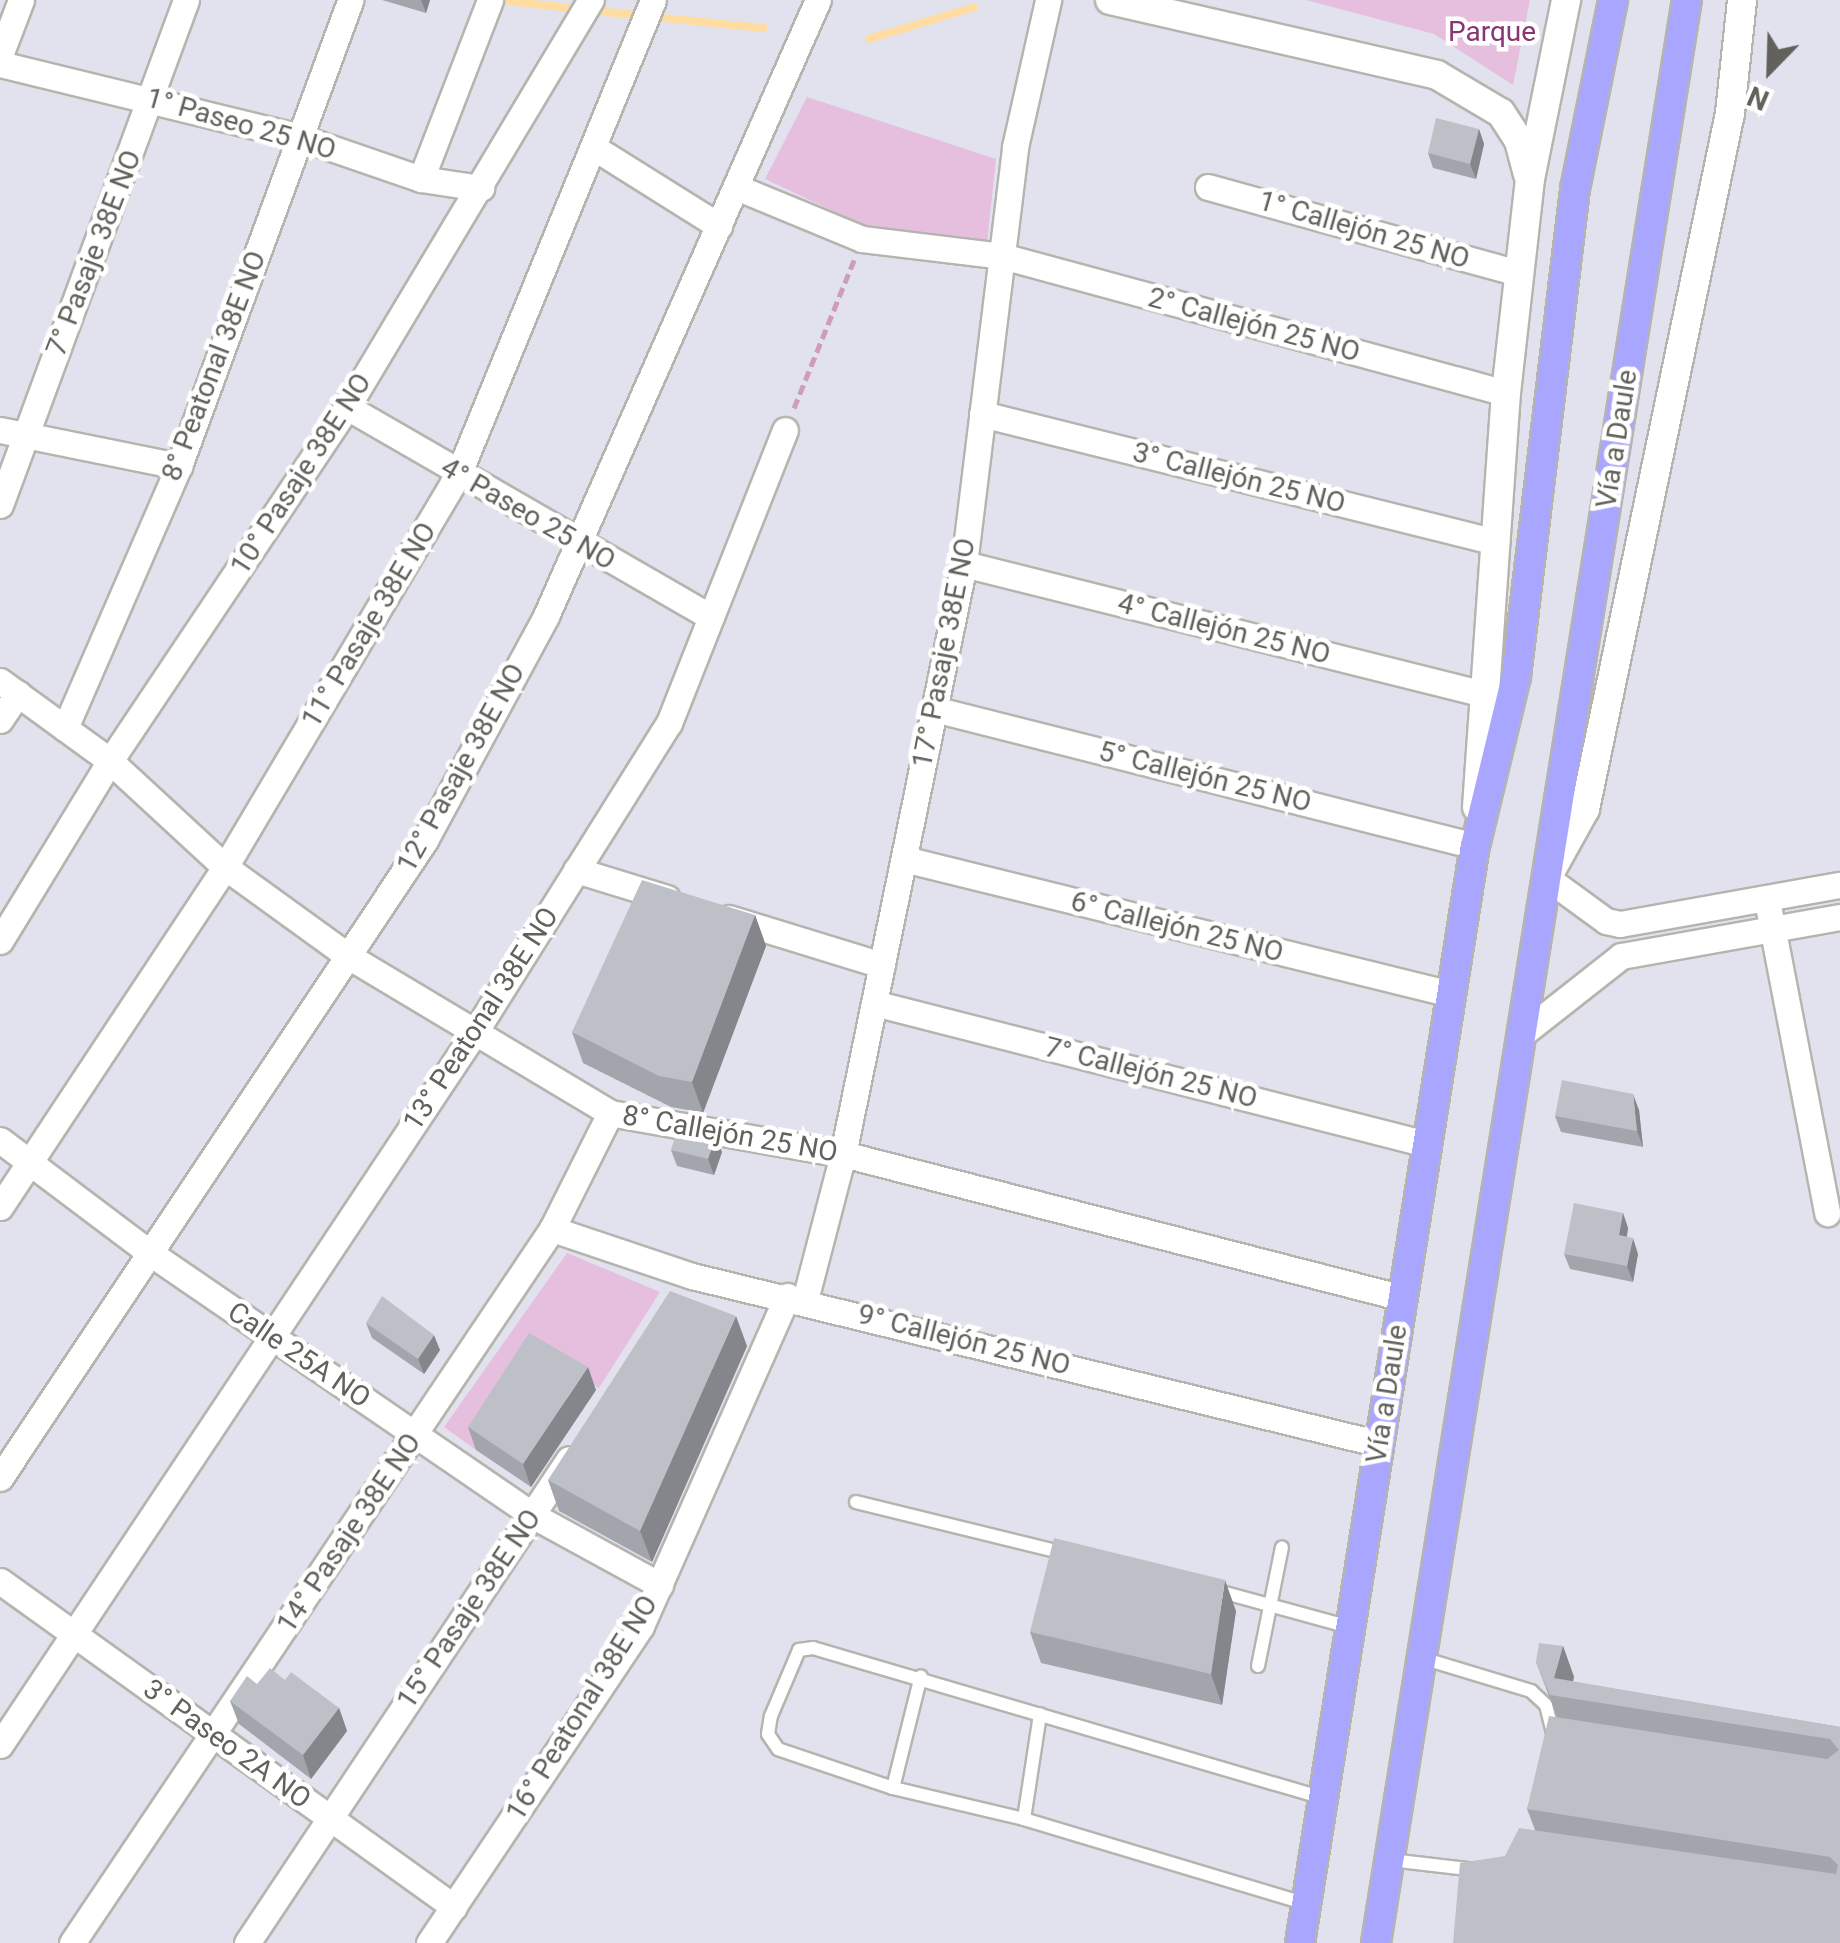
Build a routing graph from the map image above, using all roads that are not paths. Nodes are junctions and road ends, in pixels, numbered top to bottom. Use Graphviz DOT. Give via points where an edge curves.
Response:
graph roads {
  1 [pos="21,0"];
  2 [pos="186,0"];
  3 [pos="350,0"];
  4 [pos="490,0"];
  5 [pos="591,0"];
  6 [pos="653,0"];
  7 [pos="818,0"];
  8 [pos="1048,0"];
  9 [pos="1110,0"];
  10 [pos="1566,0"];
  11 [pos="1613,0"];
  12 [pos="1687,0"];
  13 [pos="1742,0"];
  14 [pos="0,55"];
  15 [pos="0,64"];
  16 [pos="152,98"];
  17 [pos="299,137"];
  18 [pos="593,146"];
  19 [pos="1530,179"];
  20 [pos="421,180"];
  21 [pos="1208,186"];
  22 [pos="736,187"];
  23 [pos="481,188"];
  24 [pos="719,226"];
  25 [pos="1002,256"];
  26 [pos="1520,273"];
  27 [pos="1506,393"];
  28 [pos="347,408"];
  29 [pos="982,414"];
  30 [pos="785,430"];
  31 [pos="13,433"];
  32 [pos="178,466"];
  33 [pos="458,474"];
  34 [pos="0,506"];
  35 [pos="1496,542"];
  36 [pos="579,543"];
  37 [pos="964,564"];
  38 [pos="711,618"];
  39 [pos="9,687"];
  40 [pos="1484,694"];
  41 [pos="934,709"];
  42 [pos="0,720"];
  43 [pos="65,728"];
  44 [pos="110,760"];
  45 [pos="1475,846"];
  46 [pos="904,859"];
  47 [pos="226,867"];
  48 [pos="576,870"];
  49 [pos="1547,878"];
  50 [pos="1840,885"];
  51 [pos="1766,900"];
  52 [pos="1840,917"];
  53 [pos="1772,930"];
  54 [pos="0,941"];
  55 [pos="348,956"];
  56 [pos="882,965"];
  57 [pos="1451,994"];
  58 [pos="874,1003"];
  59 [pos="475,1032"];
  60 [pos="1522,1034"];
  61 [pos="610,1113"];
  62 [pos="0,1140"];
  63 [pos="1427,1144"];
  64 [pos="844,1154"];
  65 [pos="30,1162"];
  66 [pos="0,1206"];
  67 [pos="1827,1213"];
  68 [pos="552,1229"];
  69 [pos="150,1253"];
  70 [pos="692,1276"];
  71 [pos="796,1298"];
  72 [pos="1403,1298"];
  73 [pos="670,1308"];
  74 [pos="272,1337"];
  75 [pos="415,1435"];
  76 [pos="585,1435"];
  77 [pos="1380,1444"];
  78 [pos="0,1478"];
  79 [pos="856,1502"];
  80 [pos="532,1515"];
  81 [pos="1282,1547"];
  82 [pos="1080,1557"];
  83 [pos="0,1581"];
  84 [pos="660,1585"];
  85 [pos="1193,1585"];
  86 [pos="1269,1603"];
  87 [pos="1350,1627"];
  88 [pos="74,1634"];
  89 [pos="1422,1658"];
  90 [pos="1258,1666"];
  91 [pos="922,1676"];
  92 [pos="1040,1714"];
  93 [pos="213,1734"];
  94 [pos="1553,1735"];
  95 [pos="1572,1738"];
  96 [pos="0,1745"];
  97 [pos="1548,1754"];
  98 [pos="892,1788"];
  99 [pos="1323,1798"];
  100 [pos="330,1818"];
  101 [pos="1024,1819"];
  102 [pos="1390,1860"];
  103 [pos="1498,1868"];
  104 [pos="1306,1904"];
  105 [pos="454,1907"];
  106 [pos="72,1943"];
  107 [pos="246,1943"];
  108 [pos="429,1943"];
  109 [pos="1300,1943"];
  110 [pos="1376,1943"];
  1 -- 14 [label="street"];
  2 -- 16 [label="street, 7° Pasaje 38E NO"];
  3 -- 17 [label="street, 8° Peatonal 38E NO"];
  4 -- 20 [label="street"];
  5 -- 23 [label="street, 10° Pasaje 38E NO"];
  6 -- 18 [label="street, 11° Pasaje 38E NO"];
  7 -- 22 [label="street, 12° Pasaje 38E NO"];
  8 -- 25 [label="street, 17° Pasaje 38E NO" via="1015,146"];
  9 -- 19 [label="main road" via="1437,75 1500,113 1519,141"];
  10 -- 19 [label="main road, Vía a Daule"];
  11 -- 45 [label="main road, Vía a Daule" via="1575,188 1516,677"];
  12 -- 49 [label="main road, Vía a Daule"];
  13 -- 49 [label="main road, Vía a Daule" via="1730,112 1585,808"];
  15 -- 16 [label="street, 1° Paseo 25 NO"];
  16 -- 17 [label="street, 1° Paseo 25 NO"];
  16 -- 31 [label="street, 7° Pasaje 38E NO"];
  17 -- 20 [label="street, 1° Paseo 25 NO"];
  17 -- 32 [label="street, 8° Peatonal 38E NO"];
  18 -- 24 [label="street"];
  18 -- 33 [label="street, 11° Pasaje 38E NO"];
  19 -- 26 [label="main road, Vía a Daule"];
  20 -- 23 [label="street, 1° Paseo 25 NO"];
  21 -- 26 [label="street, 1° Callejón 25 NO"];
  22 -- 24 [label="street, 12° Pasaje 38E NO"];
  22 -- 25 [label="street, 2° Callejón 25 NO" via="862,239"];
  23 -- 28 [label="street, 10° Pasaje 38E NO"];
  24 -- 36 [label="street, 12° Pasaje 38E NO"];
  25 -- 27 [label="street, 2° Callejón 25 NO"];
  25 -- 29 [label="street, 17° Pasaje 38E NO"];
  26 -- 27 [label="main road, Vía a Daule"];
  27 -- 35 [label="main road, Vía a Daule"];
  28 -- 33 [label="street, 4° Paseo 25 NO"];
  28 -- 44 [label="street, 10° Pasaje 38E NO"];
  29 -- 35 [label="street, 3° Callejón 25 NO"];
  29 -- 37 [label="street, 17° Pasaje 38E NO"];
  30 -- 38 [label="street, 13° Peatonal 38E NO"];
  31 -- 32 [label="street"];
  31 -- 34 [label="street, 7° Pasaje 38E NO"];
  32 -- 43 [label="street, 8° Peatonal 38E NO"];
  33 -- 36 [label="street, 4° Paseo 25 NO"];
  33 -- 47 [label="street, 11° Pasaje 38E NO"];
  35 -- 40 [label="main road, Vía a Daule"];
  36 -- 38 [label="street, 4° Paseo 25 NO"];
  36 -- 55 [label="street, 12° Pasaje 38E NO" via="425,840"];
  37 -- 40 [label="street, 4° Callejón 25 NO"];
  37 -- 41 [label="street, 17° Pasaje 38E NO"];
  38 -- 48 [label="street, 13° Peatonal 38E NO" via="669,722"];
  39 -- 42 [label="street"];
  39 -- 43 [label="street, 8° Callejón 25 NO"];
  40 -- 45 [label="main road, Vía a Daule"];
  41 -- 45 [label="street, 5° Callejón 25 NO"];
  41 -- 46 [label="street, 17° Pasaje 38E NO"];
  43 -- 44 [label="street, 8° Callejón 25 NO"];
  44 -- 47 [label="street, 8° Callejón 25 NO"];
  44 -- 54 [label="street, 10° Pasaje 38E NO"];
  45 -- 57 [label="main road, Vía a Daule"];
  46 -- 56 [label="street, 17° Pasaje 38E NO"];
  46 -- 57 [label="street, 6° Callejón 25 NO"];
  47 -- 55 [label="street, 8° Callejón 25 NO"];
  47 -- 65 [label="street, 11° Pasaje 38E NO"];
  48 -- 56 [label="street"];
  48 -- 59 [label="street, 13° Peatonal 38E NO"];
  49 -- 51 [label="street" via="1620,924"];
  49 -- 60 [label="main road, Vía a Daule"];
  50 -- 51 [label="street"];
  51 -- 53 [label="street"];
  52 -- 53 [label="street"];
  53 -- 60 [label="street" via="1620,956"];
  53 -- 67 [label="street"];
  55 -- 59 [label="street, 8° Callejón 25 NO"];
  55 -- 69 [label="street, 12° Pasaje 38E NO"];
  56 -- 58 [label="street, 17° Pasaje 38E NO"];
  57 -- 63 [label="main road, Vía a Daule"];
  58 -- 63 [label="street, 7° Callejón 25 NO"];
  58 -- 64 [label="street, 17° Pasaje 38E NO"];
  59 -- 61 [label="street, 8° Callejón 25 NO"];
  59 -- 74 [label="street, 13° Peatonal 38E NO"];
  60 -- 89 [label="main road, Vía a Daule"];
  61 -- 64 [label="street, 8° Callejón 25 NO"];
  61 -- 68 [label="street, 14° Pasaje 38E NO"];
  62 -- 65 [label="street, Calle 25A NO"];
  63 -- 72 [label="main road, Vía a Daule"];
  64 -- 71 [label="street, 17° Pasaje 38E NO"];
  64 -- 72 [label="street, 8° Callejón 25 NO"];
  65 -- 66 [label="street, 11° Pasaje 38E NO"];
  65 -- 69 [label="street, Calle 25A NO"];
  68 -- 70 [label="street, 9° Callejón 25 NO"];
  68 -- 75 [label="street, 14° Pasaje 38E NO"];
  69 -- 74 [label="street, Calle 25A NO"];
  69 -- 78 [label="street, 12° Pasaje 38E NO"];
  70 -- 71 [label="street, 9° Callejón 25 NO"];
  70 -- 73 [label="street"];
  71 -- 77 [label="street, 9° Callejón 25 NO"];
  71 -- 84 [label="street, 16° Peatonal 38E NO"];
  72 -- 77 [label="main road, Vía a Daule"];
  74 -- 75 [label="street, Calle 25A NO"];
  74 -- 88 [label="street, 13° Peatonal 38E NO"];
  75 -- 80 [label="street, Calle 25A NO"];
  75 -- 93 [label="street, 14° Pasaje 38E NO"];
  76 -- 80 [label="street, 15° Pasaje 38E NO"];
  77 -- 87 [label="main road, Vía a Daule"];
  79 -- 82 [label="lane"];
  80 -- 84 [label="street, Calle 25A NO"];
  80 -- 100 [label="street, 15° Pasaje 38E NO"];
  81 -- 86 [label="lane"];
  83 -- 88 [label="street, 3° Paseo 2A NO"];
  84 -- 105 [label="street, 16° Peatonal 38E NO" via="641,1626"];
  85 -- 86 [label="lane"];
  86 -- 87 [label="lane"];
  86 -- 90 [label="lane"];
  87 -- 99 [label="main road, Vía a Daule"];
  88 -- 93 [label="street, 3° Paseo 2A NO"];
  88 -- 96 [label="street, 13° Peatonal 38E NO"];
  89 -- 94 [label="lane" via="1531,1691 1546,1705"];
  89 -- 102 [label="main road, Vía a Daule"];
  91 -- 92 [label="lane"];
  91 -- 98 [label="lane"];
  91 -- 98 [label="lane" via="799,1650 771,1716 768,1734 778,1749"];
  92 -- 99 [label="lane"];
  92 -- 101 [label="lane"];
  93 -- 100 [label="street, 3° Paseo 2A NO"];
  93 -- 106 [label="street, 14° Pasaje 38E NO"];
  94 -- 95 [label="lane"];
  94 -- 97 [label="lane"];
  98 -- 101 [label="lane"];
  99 -- 104 [label="main road, Vía a Daule"];
  100 -- 105 [label="street, 3° Paseo 2A NO"];
  100 -- 107 [label="street, 15° Pasaje 38E NO"];
  101 -- 104 [label="lane"];
  102 -- 103 [label="lane"];
  102 -- 110 [label="main road, Vía a Daule"];
  104 -- 109 [label="main road, Vía a Daule"];
  105 -- 108 [label="street, 16° Peatonal 38E NO"];
}
